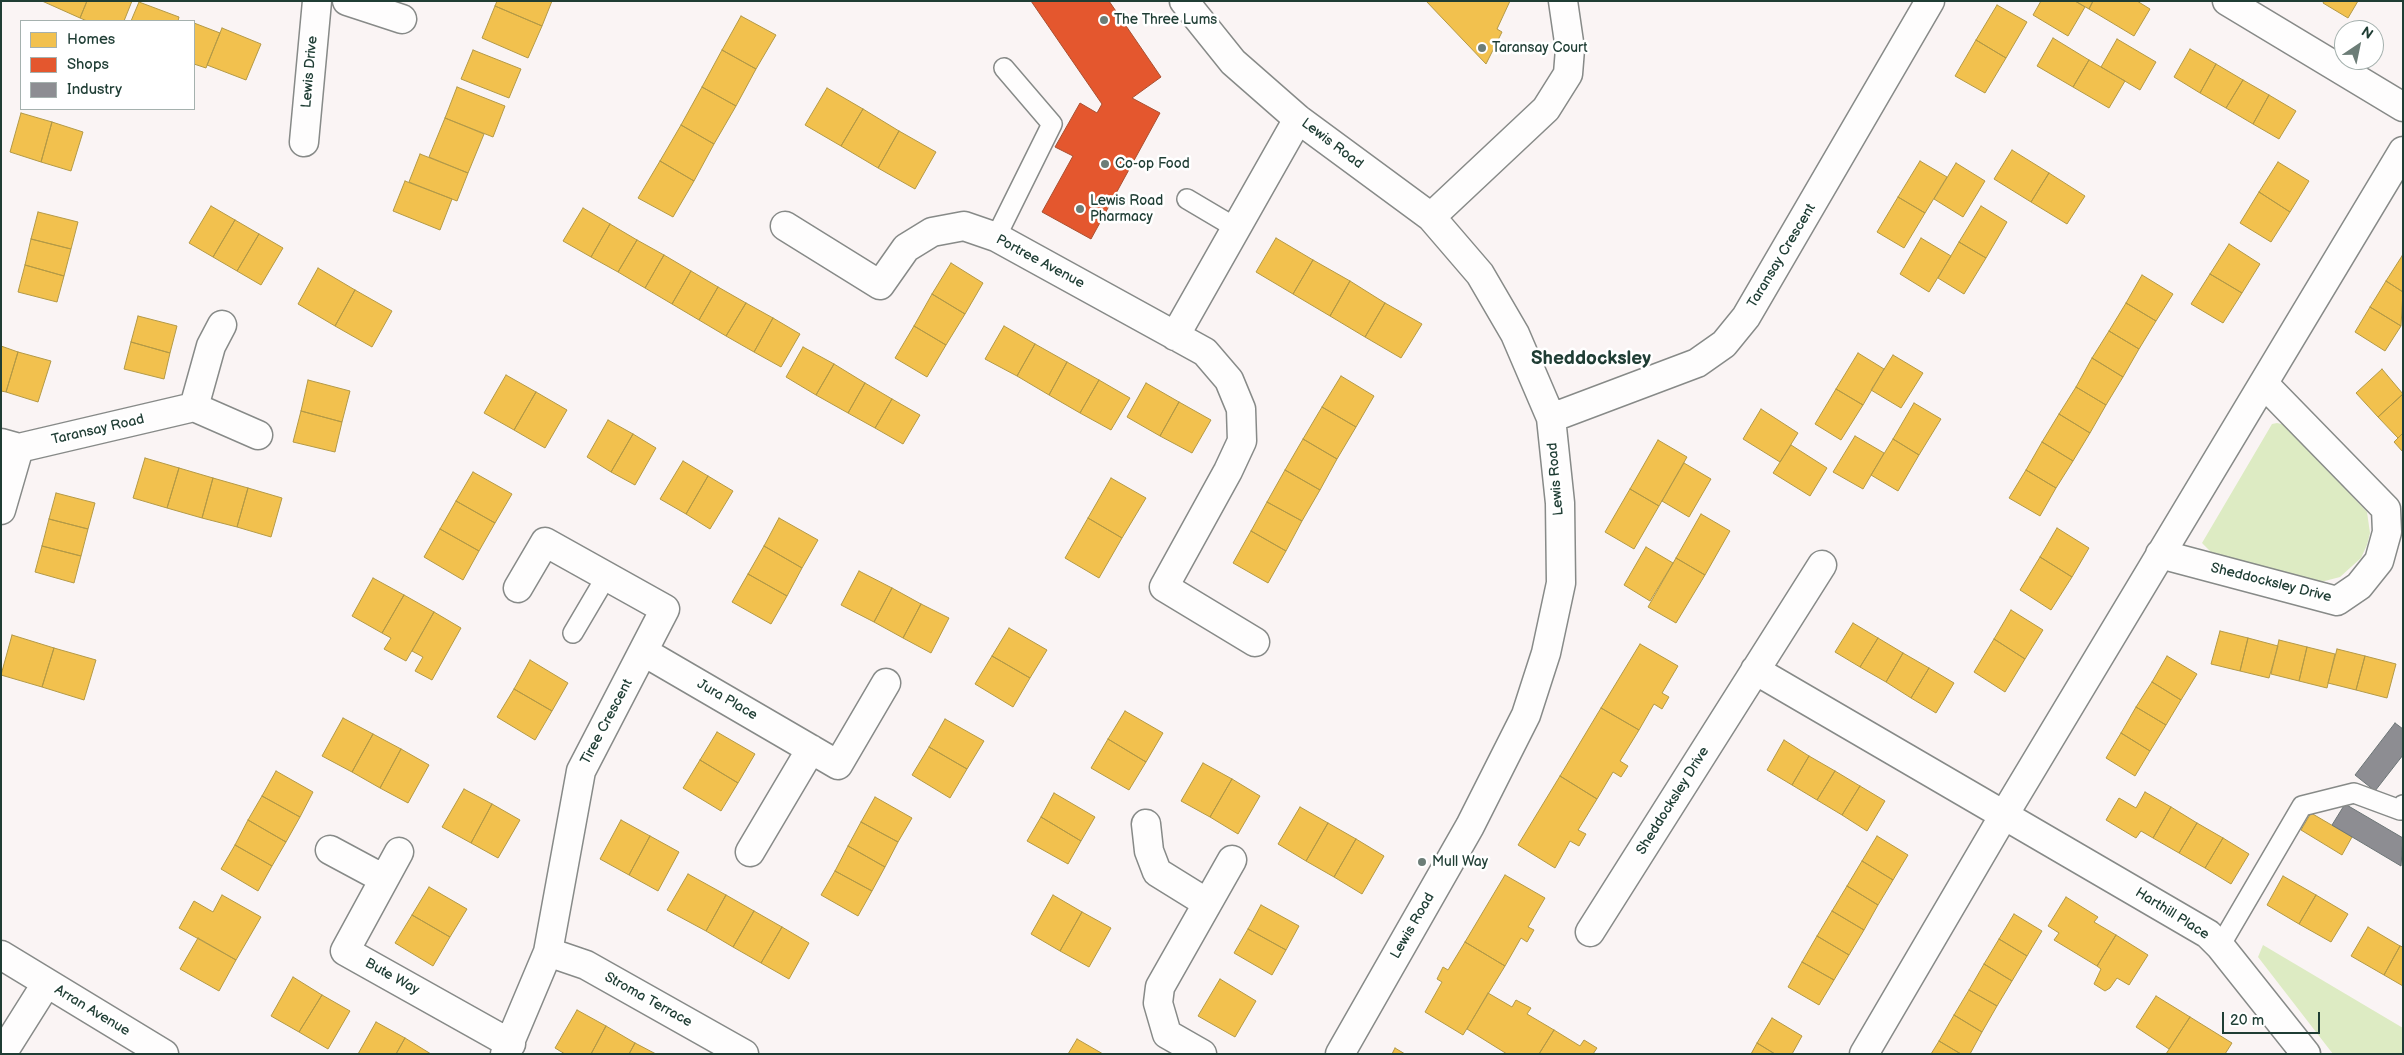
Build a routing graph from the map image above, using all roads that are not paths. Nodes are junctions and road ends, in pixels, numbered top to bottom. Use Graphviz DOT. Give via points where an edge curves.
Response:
graph roads {
  1 [pos="317,1"];
  2 [pos="347,1"];
  3 [pos="1184,1"];
  4 [pos="1563,1"];
  5 [pos="1930,1"];
  6 [pos="2227,1"];
  7 [pos="402,19"];
  8 [pos="1004,68"];
  9 [pos="2403,107"];
  10 [pos="1298,119"];
  11 [pos="304,142"];
  12 [pos="2403,151"];
  13 [pos="1187,199"];
  14 [pos="1431,217"];
  15 [pos="785,226"];
  16 [pos="1236,228"];
  17 [pos="996,236"];
  18 [pos="222,325"];
  19 [pos="1175,336"];
  20 [pos="2264,384"];
  21 [pos="194,406"];
  22 [pos="1550,418"];
  23 [pos="258,435"];
  24 [pos="10,446"];
  25 [pos="1,510"];
  26 [pos="2160,554"];
  27 [pos="1822,565"];
  28 [pos="606,577"];
  29 [pos="518,588"];
  30 [pos="573,633"];
  31 [pos="1255,642"];
  32 [pos="644,652"];
  33 [pos="1755,670"];
  34 [pos="886,682"];
  35 [pos="811,749"];
  36 [pos="2403,805"];
  37 [pos="2004,814"];
  38 [pos="1146,824"];
  39 [pos="330,850"];
  40 [pos="399,852"];
  41 [pos="750,852"];
  42 [pos="1232,860"];
  43 [pos="384,880"];
  44 [pos="1207,903"];
  45 [pos="1590,932"];
  46 [pos="2220,946"];
  47 [pos="548,952"];
  48 [pos="1,955"];
  49 [pos="46,984"];
  50 [pos="508,1049"];
  51 [pos="2,1054"];
  52 [pos="164,1054"];
  53 [pos="744,1054"];
  54 [pos="1202,1054"];
  55 [pos="1340,1054"];
  56 [pos="1864,1054"];
  57 [pos="2306,1054"];
  1 -- 11 [label="street, Lewis Drive"];
  2 -- 7 [label="street"];
  3 -- 10 [label="street, Lewis Road" via="1233,62"];
  4 -- 14 [label="street" via="1570,49 1568,74 1546,109"];
  5 -- 22 [label="street, Taransay Crescent" via="1746,317 1724,344 1697,363"];
  6 -- 9 [label="street"];
  8 -- 17 [label="lane" via="1052,124"];
  10 -- 14 [label="street, Lewis Road"];
  10 -- 16 [label="street"];
  12 -- 20 [label="street"];
  13 -- 16 [label="lane"];
  14 -- 22 [label="street, Lewis Road" via="1480,274 1515,334"];
  15 -- 17 [label="street, Portree Avenue" via="880,285 906,248 932,232 964,226"];
  16 -- 19 [label="street"];
  17 -- 19 [label="street, Portree Avenue"];
  18 -- 21 [label="street" via="211,346"];
  19 -- 31 [label="street, Portree Avenue" via="1205,352 1229,380 1241,410 1242,441 1164,587"];
  20 -- 26 [label="street"];
  20 -- 26 [label="street, Sheddocksley Drive" via="2386,509 2388,532 2380,561 2359,586 2337,601"];
  21 -- 23 [label="street"];
  21 -- 24 [label="street, Taransay Road"];
  22 -- 55 [label="street, Lewis Road" via="1560,503 1561,583 1546,653 1526,715 1470,826"];
  24 -- 25 [label="street"];
  26 -- 37 [label="street"];
  27 -- 33 [label="street, Sheddocksley Drive"];
  28 -- 29 [label="street, Tiree Crescent" via="544,542"];
  28 -- 30 [label="lane"];
  28 -- 32 [label="street, Tiree Crescent" via="666,609"];
  32 -- 35 [label="street, Jura Place"];
  32 -- 47 [label="street, Tiree Crescent" via="581,770"];
  33 -- 37 [label="street"];
  33 -- 45 [label="street, Sheddocksley Drive"];
  34 -- 35 [label="street, Jura Place" via="838,765"];
  35 -- 41 [label="street"];
  36 -- 46 [label="lane" via="2400,810 2354,793 2302,806"];
  37 -- 46 [label="street, Harthill Place" via="2208,934"];
  37 -- 56 [label="street"];
  38 -- 44 [label="street" via="1157,872"];
  39 -- 43 [label="street"];
  40 -- 43 [label="street, Bute Way"];
  42 -- 44 [label="street"];
  43 -- 50 [label="street, Bute Way" via="344,951"];
  44 -- 54 [label="street" via="1160,987 1158,1003 1167,1034"];
  46 -- 57 [label="street, Harthill Place"];
  47 -- 50 [label="street, Tiree Crescent"];
  47 -- 53 [label="street, Stroma Terrace" via="586,965"];
  48 -- 49 [label="street"];
  49 -- 51 [label="street"];
  49 -- 52 [label="street, Arran Avenue"];
}
